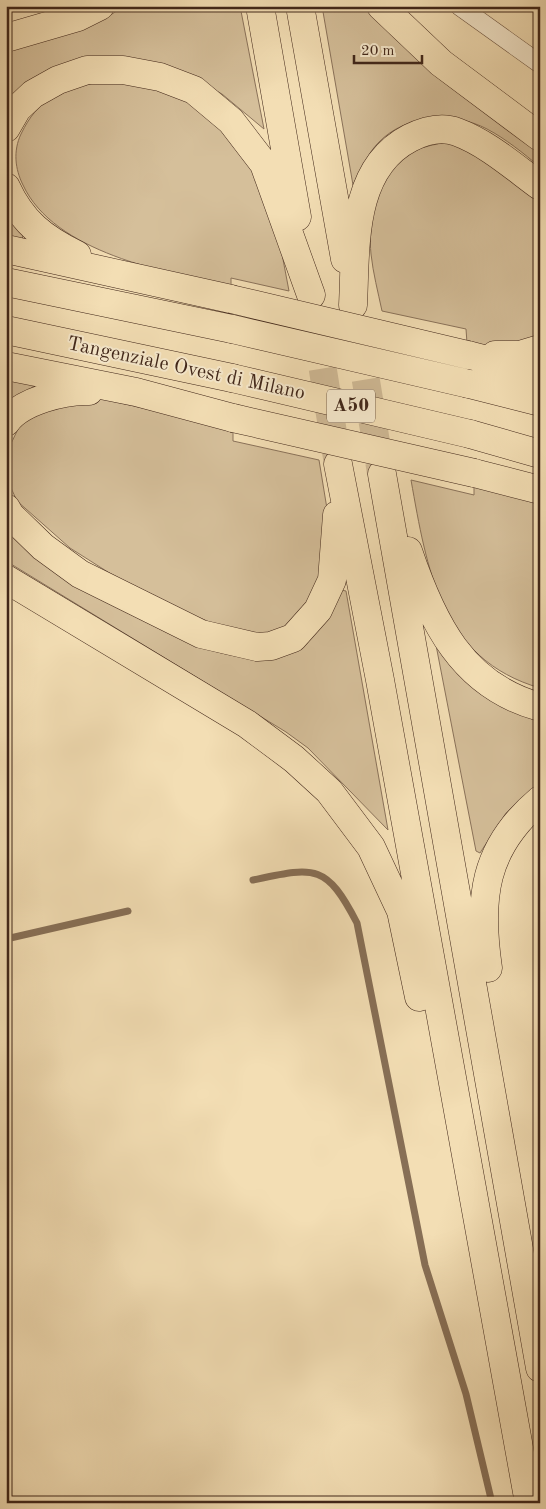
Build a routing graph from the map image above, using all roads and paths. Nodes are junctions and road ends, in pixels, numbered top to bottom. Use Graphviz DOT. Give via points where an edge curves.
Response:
graph roads {
  1 [pos="100,6"];
  2 [pos="260,6"];
  3 [pos="300,6"];
  4 [pos="381,6"];
  5 [pos="459,6"];
  6 [pos="6,38"];
  7 [pos="540,64"];
  8 [pos="6,128"];
  9 [pos="540,137"];
  10 [pos="540,186"];
  11 [pos="6,187"];
  12 [pos="6,249"];
  13 [pos="110,270"];
  14 [pos="6,282"];
  15 [pos="6,330"];
  16 [pos="540,349"];
  17 [pos="468,355"];
  18 [pos="6,366"];
  19 [pos="540,374"];
  20 [pos="136,392"];
  21 [pos="540,402"];
  22 [pos="6,422"];
  23 [pos="540,454"];
  24 [pos="540,490"];
  25 [pos="6,508"];
  26 [pos="6,578"];
  27 [pos="540,707"];
  28 [pos="540,800"];
  29 [pos="513,1210"];
  30 [pos="477,1219"];
  31 [pos="540,1368"];
  32 [pos="529,1503"];
  1 -- 6 [label="highway" via="78,18"];
  2 -- 8 [label="highway" via="310,296 264,164 231,121 194,90 160,77 123,70 86,70 33,94 16,109"];
  3 -- 10 [label="highway" via="353,305 357,230 363,193 381,163 399,144 425,130 456,131 493,152"];
  4 -- 9 [label="highway" via="441,63"];
  5 -- 7 [label="street"];
  11 -- 13 [label="highway" via="14,205 51,242"];
  12 -- 13 [label="highway"];
  13 -- 17 [label="highway, bridge"];
  14 -- 21 [label="highway, A50, bridge" via="232,329"];
  15 -- 23 [label="highway, Tangenziale Ovest di Milano / A50, bridge" via="232,378 470,434"];
  16 -- 17 [label="highway" via="520,355"];
  17 -- 19 [label="highway"];
  18 -- 20 [label="highway"];
  20 -- 22 [label="highway" via="82,390 61,393 33,402"];
  20 -- 24 [label="highway, bridge"];
  25 -- 30 [label="highway" via="43,547 80,574 201,634 244,645 271,646 293,638 303,629 318,610 332,580 338,464"];
  26 -- 30 [label="highway" via="247,724 294,759 329,791 371,847 401,911 446,1111"];
  27 -- 29 [label="highway" via="497,690 476,673 443,634 416,575 382,474"];
  28 -- 29 [label="highway" via="506,838 492,863 483,895 483,933 505,1102"];
  29 -- 31 [label="highway"];
  30 -- 32 [label="highway"];
}
